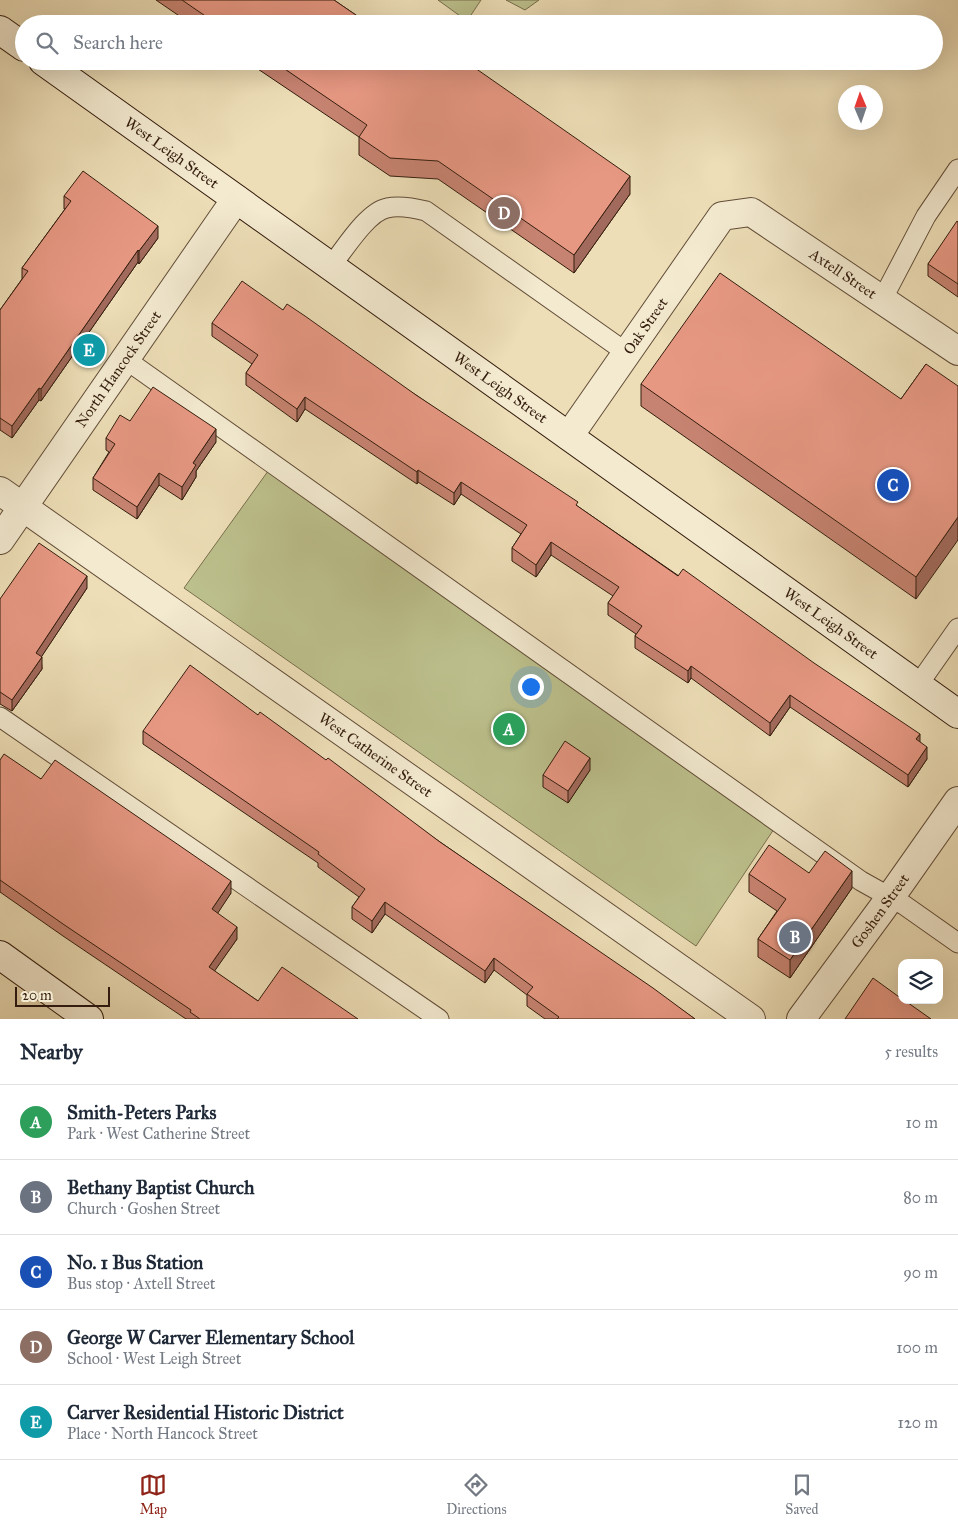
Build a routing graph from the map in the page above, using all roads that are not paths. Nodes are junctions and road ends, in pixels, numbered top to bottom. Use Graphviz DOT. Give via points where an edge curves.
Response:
graph roads {
  1 [pos="0,30"];
  2 [pos="15,41"];
  3 [pos="57,70"];
  4 [pos="958,169"];
  5 [pos="236,199"];
  6 [pos="722,216"];
  7 [pos="331,266"];
  8 [pos="882,300"];
  9 [pos="958,351"];
  10 [pos="627,353"];
  11 [pos="125,359"];
  12 [pos="569,436"];
  13 [pos="0,491"];
  14 [pos="23,507"];
  15 [pos="0,540"];
  16 [pos="958,628"];
  17 [pos="918,685"];
  18 [pos="958,714"];
  19 [pos="0,718"];
  20 [pos="958,801"];
  21 [pos="890,898"];
  22 [pos="958,942"];
  23 [pos="0,955"];
  24 [pos="90,1019"];
  25 [pos="439,1019"];
  26 [pos="751,1019"];
  27 [pos="801,1019"];
  1 -- 2 [label="street"];
  3 -- 5 [label="street, West Leigh Street"];
  4 -- 8 [label="lane" via="926,216"];
  5 -- 7 [label="street, West Leigh Street"];
  5 -- 11 [label="street, North Hancock Street"];
  6 -- 8 [label="street, Axtell Street" via="751,212"];
  6 -- 10 [label="street, Oak Street"];
  7 -- 10 [label="lane" via="372,215 386,208 426,211"];
  7 -- 12 [label="street, West Leigh Street"];
  8 -- 9 [label="street, Axtell Street"];
  10 -- 12 [label="street, Oak Street"];
  11 -- 14 [label="street, North Hancock Street"];
  11 -- 21 [label="lane" via="861,881"];
  12 -- 17 [label="street, West Leigh Street"];
  13 -- 14 [label="street, West Catherine Street"];
  14 -- 15 [label="street, North Hancock Street"];
  14 -- 26 [label="street, West Catherine Street"];
  16 -- 17 [label="lane"];
  17 -- 18 [label="street, West Leigh Street"];
  19 -- 25 [label="lane"];
  20 -- 21 [label="street, Goshen Street"];
  21 -- 22 [label="lane"];
  21 -- 27 [label="street, Goshen Street"];
  23 -- 24 [label="street"];
}
